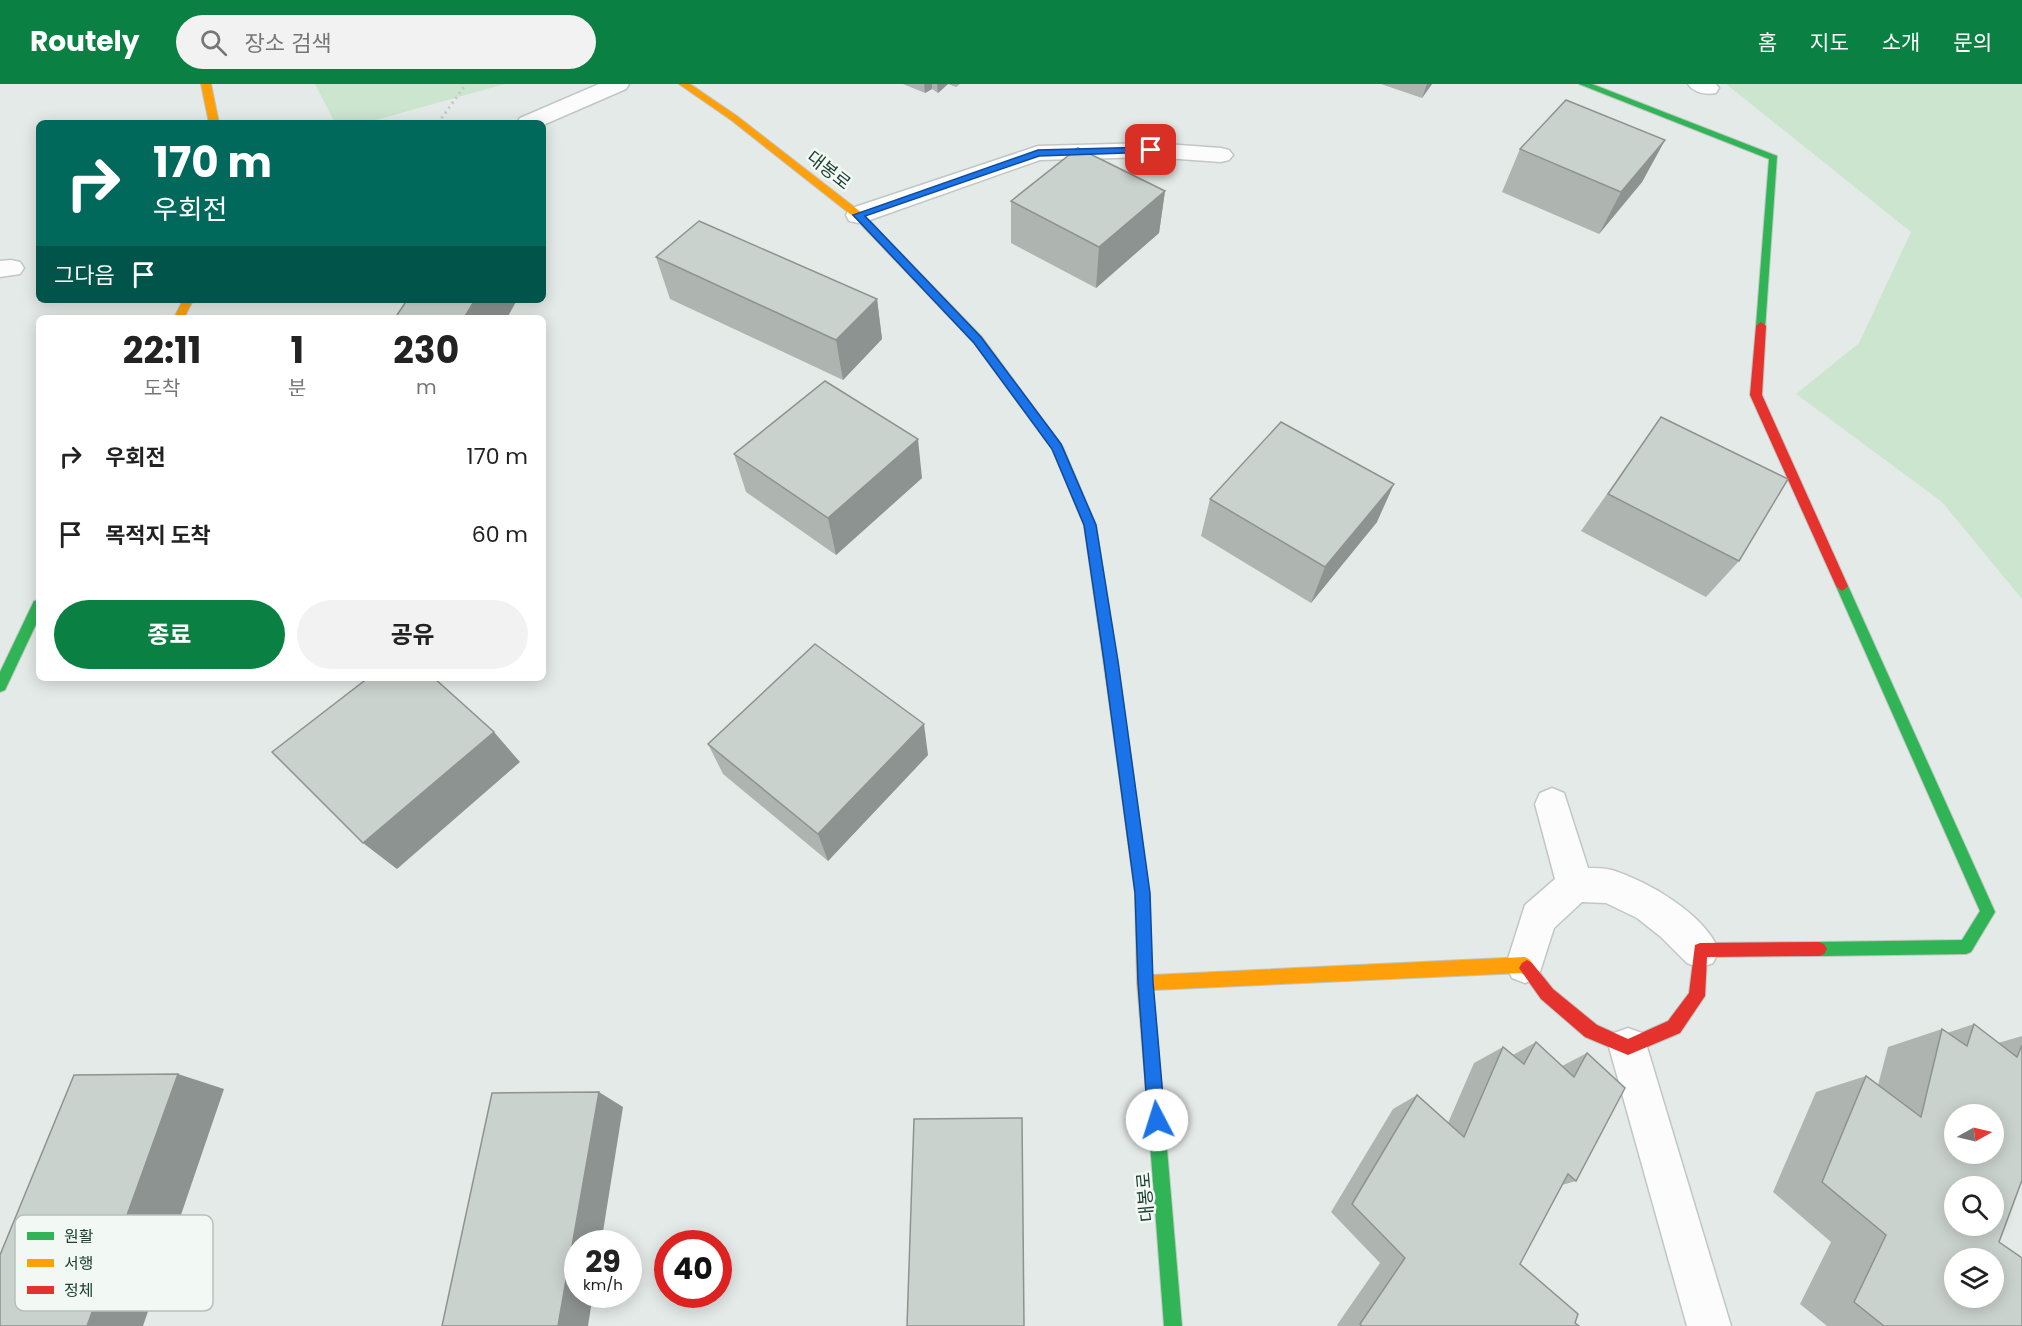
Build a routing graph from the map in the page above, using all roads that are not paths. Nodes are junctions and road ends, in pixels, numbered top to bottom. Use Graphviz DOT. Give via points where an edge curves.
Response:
graph roads {
  1 [pos="206,84"];
  2 [pos="618,84"];
  3 [pos="684,84"];
  4 [pos="1584,84"];
  5 [pos="213,120"];
  6 [pos="535,120"];
  7 [pos="1221,155"];
  8 [pos="858,215"];
  9 [pos="36,611"];
  10 [pos="0,686"];
  11 [pos="1552,804"];
  12 [pos="1575,885"];
  13 [pos="1700,950"];
  14 [pos="1526,965"];
  15 [pos="1145,982"];
  16 [pos="1628,1047"];
  17 [pos="1173,1326"];
  18 [pos="1708,1326"];
  1 -- 5 [label="street"];
  2 -- 6 [label="street"];
  3 -- 8 [label="street, 대봉로"];
  4 -- 13 [label="street" via="1774,158 1756,395 1988,912 1966,947"];
  7 -- 8 [label="street" via="1151,150 1038,153"];
  8 -- 15 [label="street, 대봉로" via="978,340 1057,447 1090,525 1142,893"];
  9 -- 10 [label="street"];
  11 -- 12 [label="street"];
  12 -- 13 [label="street" via="1609,886 1650,906"];
  12 -- 14 [label="street" via="1539,918"];
  13 -- 16 [label="street" via="1697,996 1674,1027"];
  14 -- 15 [label="street"];
  14 -- 16 [label="street" via="1547,994 1591,1031"];
  15 -- 17 [label="street, 대봉로"];
  16 -- 18 [label="street"];
}
